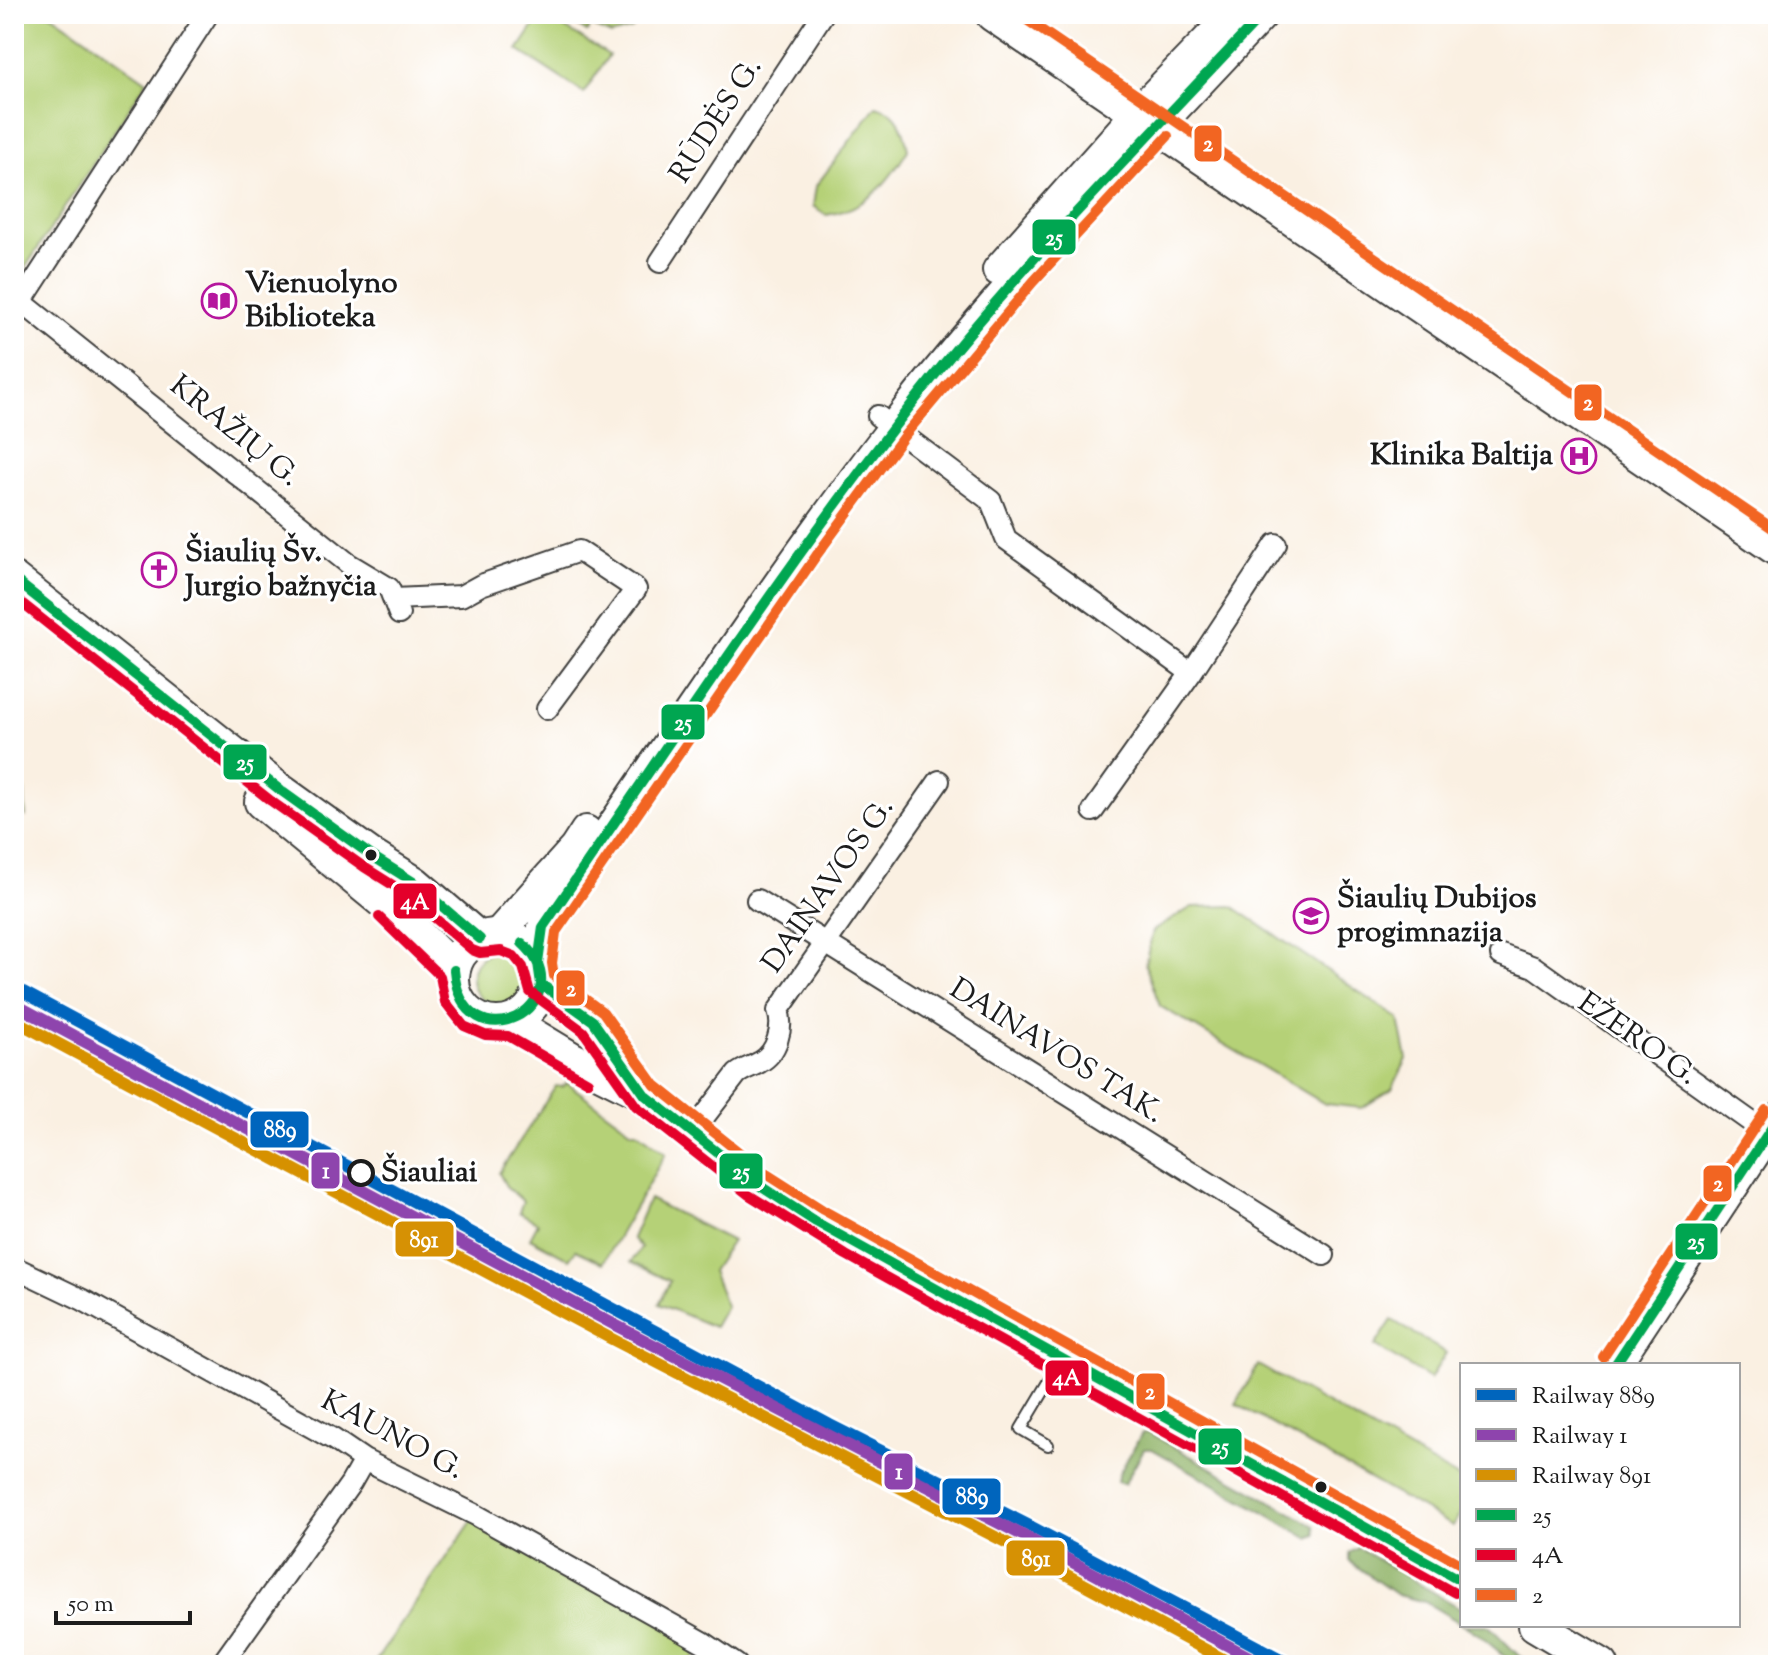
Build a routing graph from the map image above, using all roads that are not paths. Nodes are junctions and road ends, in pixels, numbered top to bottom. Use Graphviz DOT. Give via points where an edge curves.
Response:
graph roads {
  1 [pos="208,14"];
  2 [pos="823,14"];
  3 [pos="993,14"];
  4 [pos="1233,14"];
  5 [pos="1263,14"];
  6 [pos="1148,119"];
  7 [pos="660,262"];
  8 [pos="16,303"];
  9 [pos="886,422"];
  10 [pos="1276,544"];
  11 [pos="1778,549"];
  12 [pos="14,579"];
  13 [pos="14,607"];
  14 [pos="1191,673"];
  15 [pos="547,709"];
  16 [pos="939,781"];
  17 [pos="1093,811"];
  18 [pos="757,900"];
  19 [pos="488,937"];
  20 [pos="824,943"];
  21 [pos="1501,955"];
  22 [pos="454,970"];
  23 [pos="539,973"];
  24 [pos="510,1021"];
  25 [pos="645,1095"];
  26 [pos="1773,1126"];
  27 [pos="691,1134"];
  28 [pos="1324,1255"];
  29 [pos="14,1267"];
  30 [pos="1062,1360"];
  31 [pos="1616,1363"];
  32 [pos="1048,1445"];
  33 [pos="364,1460"];
  34 [pos="1460,1580"];
  35 [pos="1538,1627"];
  36 [pos="221,1665"];
  37 [pos="737,1665"];
  38 [pos="1602,1665"];
  1 -- 8 [label="street"];
  2 -- 7 [label="street, RŪDĖS G."];
  3 -- 6 [label="highway"];
  4 -- 6 [label="main road"];
  5 -- 6 [label="main road"];
  6 -- 9 [label="main road" via="1006,260"];
  6 -- 11 [label="highway"];
  8 -- 15 [label="street, KRAŽIŲ G." via="349,564 389,588 396,606 461,596 579,551 626,581 636,589"];
  9 -- 14 [label="street" via="991,501 1006,539"];
  9 -- 19 [label="main road" via="740,608 575,848"];
  9 -- 23 [label="main road" via="543,927"];
  10 -- 14 [label="street"];
  12 -- 19 [label="main road" via="280,790"];
  13 -- 22 [label="main road" via="319,848"];
  14 -- 17 [label="street"];
  16 -- 20 [label="street, DAINAVOS G."];
  18 -- 20 [label="street, DAINAVOS TAK."];
  19 -- 22 [label="main road" via="463,952"];
  19 -- 23 [label="main road" via="522,943"];
  20 -- 27 [label="street, DAINAVOS G." via="778,1011 781,1033 768,1056 737,1074"];
  20 -- 28 [label="street, DAINAVOS TAK."];
  21 -- 26 [label="street, EŽERO G." via="1534,967"];
  22 -- 24 [label="main road" via="455,990 464,1008 490,1022"];
  23 -- 24 [label="main road" via="538,994 527,1011"];
  23 -- 25 [label="main road" via="593,1021"];
  24 -- 25 [label="main road"];
  25 -- 27 [label="main road"];
  26 -- 31 [label="main road, EŽERO G."];
  27 -- 30 [label="main road" via="816,1222"];
  29 -- 33 [label="street, KAUNO G." via="142,1332"];
  30 -- 32 [label="lane" via="1021,1429"];
  30 -- 34 [label="main road"];
  33 -- 36 [label="street"];
  33 -- 37 [label="street, KAUNO G." via="476,1515"];
  35 -- 38 [label="main road"];
}
